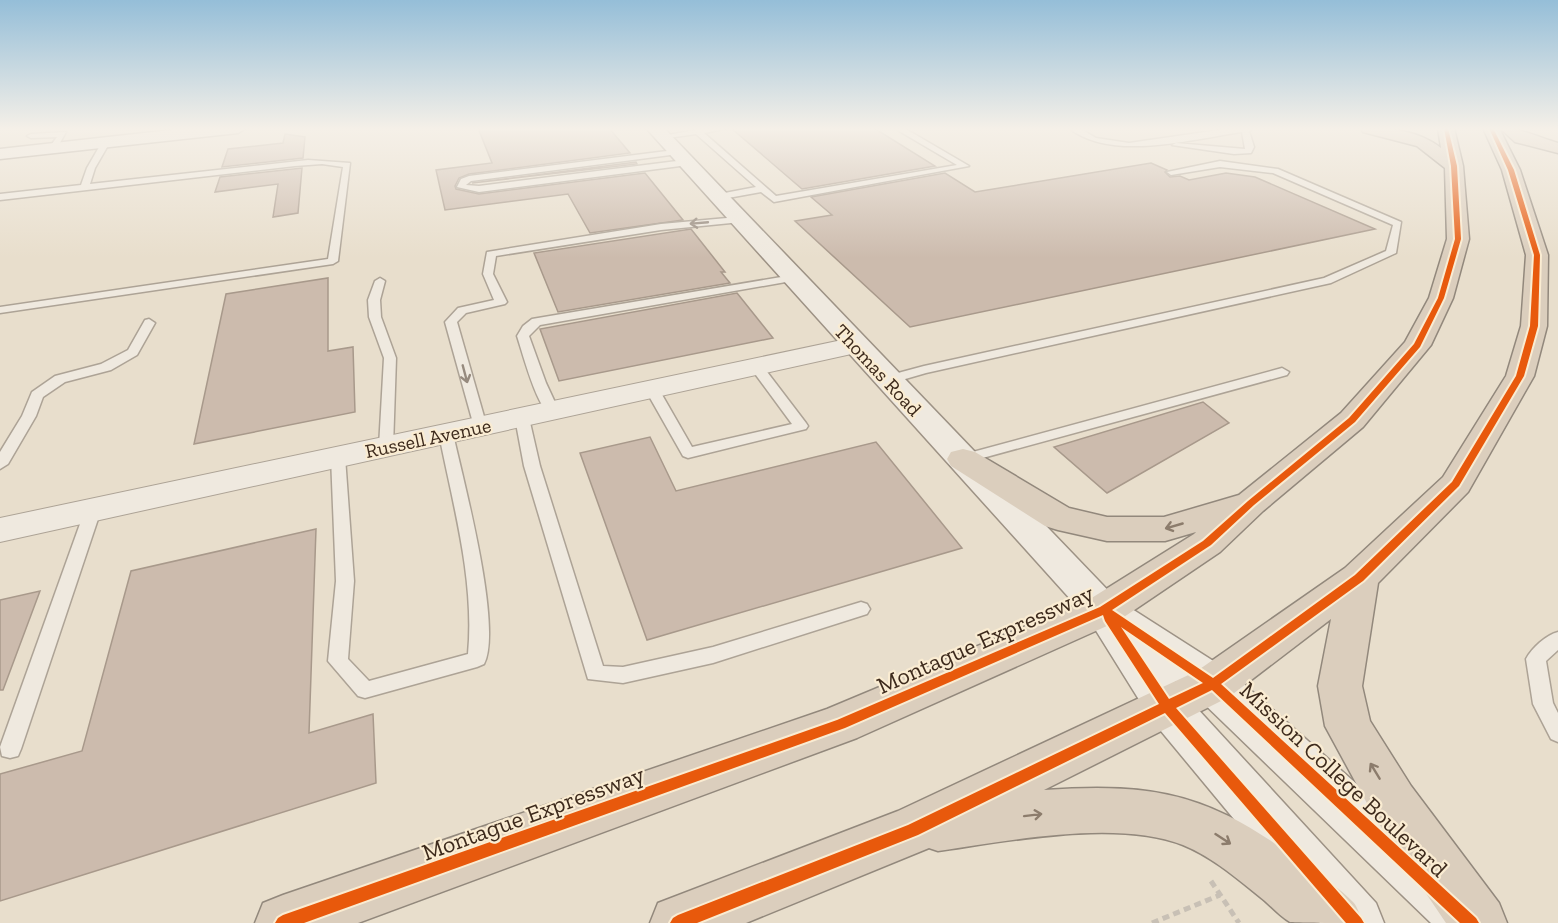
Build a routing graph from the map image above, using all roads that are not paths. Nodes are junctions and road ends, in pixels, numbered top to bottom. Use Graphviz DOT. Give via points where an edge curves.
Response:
graph roads {
  1 [pos="90,171"];
  2 [pos="230,171"];
  3 [pos="346,171"];
  4 [pos="516,171"];
  5 [pos="556,171"];
  6 [pos="693,171"];
  7 [pos="742,171"];
  8 [pos="936,171"];
  9 [pos="1177,171"];
  10 [pos="1275,171"];
  11 [pos="1454,171"];
  12 [pos="1510,171"];
  13 [pos="1171,172"];
  14 [pos="85,185"];
  15 [pos="762,189"];
  16 [pos="0,197"];
  17 [pos="717,197"];
  18 [pos="738,220"];
  19 [pos="793,278"];
  20 [pos="380,281"];
  21 [pos="0,310"];
  22 [pos="149,323"];
  23 [pos="856,345"];
  24 [pos="756,367"];
  25 [pos="1282,372"];
  26 [pos="888,380"];
  27 [pos="652,389"];
  28 [pos="552,411"];
  29 [pos="522,418"];
  30 [pos="480,427"];
  31 [pos="446,434"];
  32 [pos="386,447"];
  33 [pos="338,457"];
  34 [pos="963,459"];
  35 [pos="0,464"];
  36 [pos="1251,503"];
  37 [pos="93,510"];
  38 [pos="0,530"];
  39 [pos="1359,578"];
  40 [pos="861,609"];
  41 [pos="1104,610"];
  42 [pos="1558,639"];
  43 [pos="1213,684"];
  44 [pos="1167,706"];
  45 [pos="1558,733"];
  46 [pos="10,749"];
  47 [pos="913,830"];
  48 [pos="283,923"];
  49 [pos="678,923"];
  50 [pos="1335,923"];
  51 [pos="1356,923"];
  52 [pos="1471,923"];
  53 [pos="1479,923"];
  1 -- 14 [label="lane"];
  2 -- 14 [label="lane"];
  3 -- 21 [label="lane" via="333,261"];
  4 -- 5 [label="lane" via="469,179 461,187 479,189"];
  6 -- 17 [label="street, Thomas Road"];
  7 -- 15 [label="lane"];
  8 -- 15 [label="lane" via="774,199"];
  9 -- 13 [label="lane"];
  10 -- 26 [label="lane" via="1398,224 1391,254 1327,281"];
  11 -- 36 [label="highway, Montague Expressway" via="1458,239 1441,298 1417,345 1352,420"];
  12 -- 39 [label="highway" via="1537,255 1534,326 1520,376 1456,484"];
  14 -- 16 [label="lane"];
  15 -- 17 [label="lane"];
  17 -- 18 [label="street, Thomas Road"];
  18 -- 19 [label="street, Thomas Road"];
  18 -- 30 [label="lane, one-way" via="661,227 491,254 488,274 501,302 462,310 451,322"];
  19 -- 23 [label="street, Thomas Road"];
  19 -- 28 [label="lane" via="536,322 523,336"];
  20 -- 32 [label="lane" via="374,300 375,317 390,358"];
  22 -- 35 [label="lane" via="133,352 106,367 60,379 37,395"];
  23 -- 24 [label="street, Russell Avenue"];
  23 -- 26 [label="street, Thomas Road"];
  24 -- 27 [label="street, Russell Avenue"];
  24 -- 27 [label="lane" via="801,426 688,453"];
  25 -- 34 [label="lane"];
  26 -- 34 [label="street, Thomas Road"];
  27 -- 28 [label="street, Russell Avenue"];
  28 -- 29 [label="street, Russell Avenue"];
  29 -- 30 [label="street, Russell Avenue"];
  29 -- 40 [label="lane" via="532,466 595,673 623,675 713,655"];
  30 -- 31 [label="street, Russell Avenue"];
  31 -- 32 [label="street, Russell Avenue"];
  31 -- 33 [label="lane" via="473,572 480,624 477,658 365,690 338,661 345,581"];
  32 -- 33 [label="street, Russell Avenue"];
  33 -- 37 [label="street, Russell Avenue"];
  36 -- 34 [label="highway, one-way" via="1165,529 1107,529 1058,518"];
  34 -- 41 [label="street, Thomas Road"];
  36 -- 41 [label="highway, Montague Expressway" via="1207,543"];
  37 -- 38 [label="street, Russell Avenue"];
  37 -- 46 [label="lane"];
  39 -- 43 [label="highway"];
  53 -- 39 [label="highway, one-way" via="1393,802 1348,726 1340,686"];
  41 -- 43 [label="street, Mission College Boulevard"];
  41 -- 44 [label="street"];
  41 -- 48 [label="highway, Montague Expressway" via="841,724"];
  42 -- 45 [label="lane" via="1536,659 1543,704"];
  43 -- 44 [label="highway"];
  43 -- 52 [label="street, Mission College Boulevard"];
  44 -- 47 [label="highway"];
  44 -- 51 [label="street"];
  47 -- 49 [label="highway"];
  47 -- 50 [label="highway, one-way" via="1091,808 1190,822 1217,834"];
}
